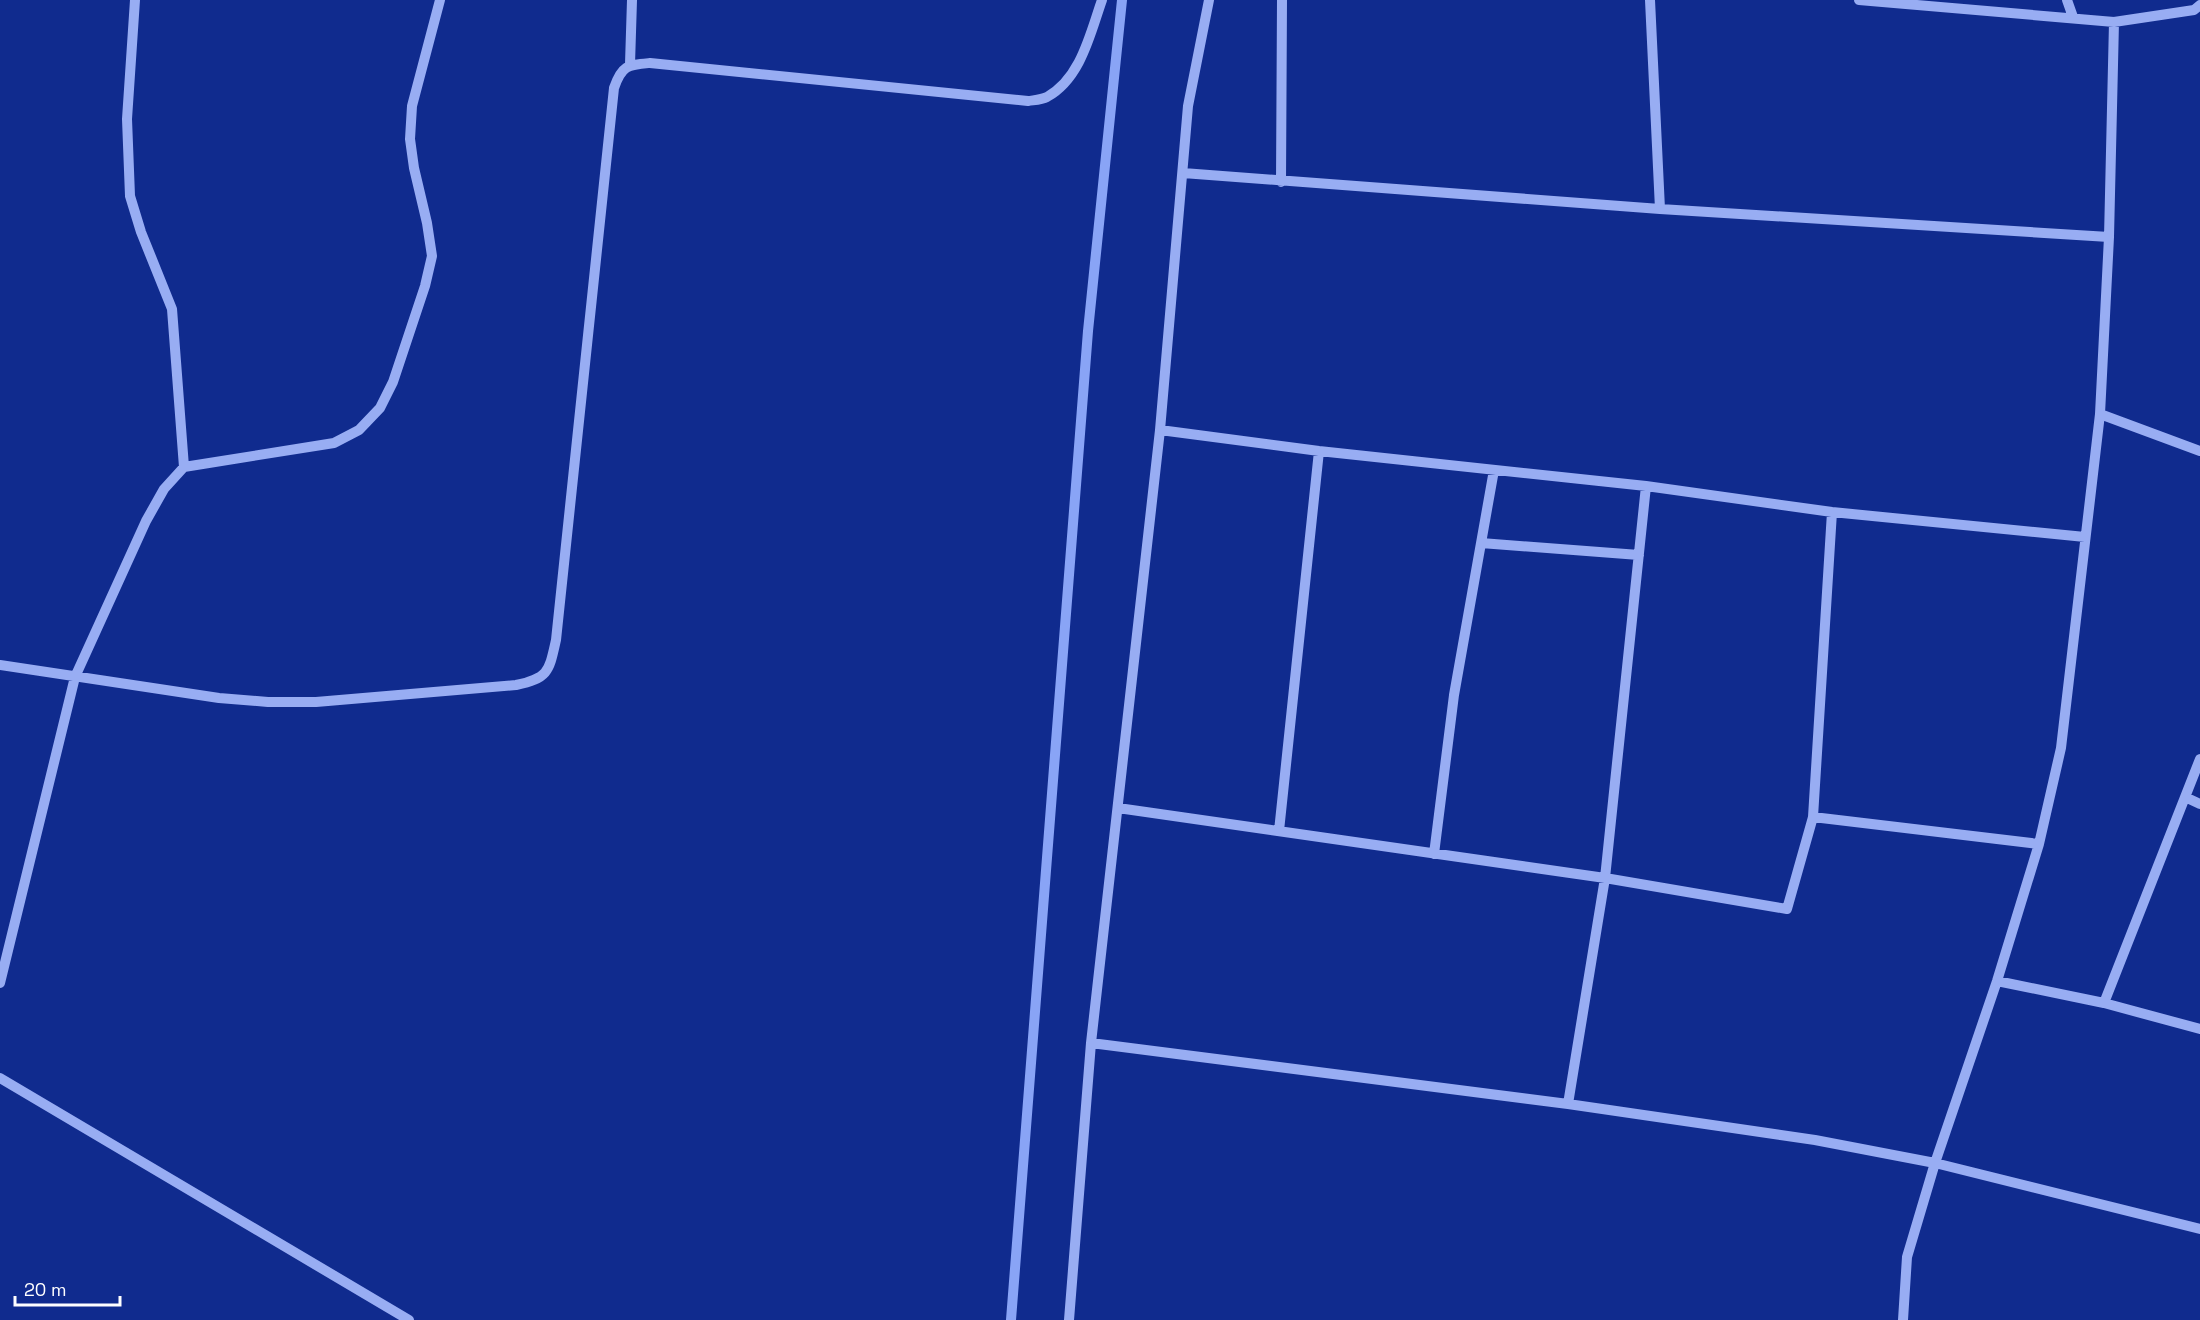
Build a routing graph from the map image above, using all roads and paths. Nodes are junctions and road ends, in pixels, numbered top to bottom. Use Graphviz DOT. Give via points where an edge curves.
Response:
graph roads {
  1 [pos="135,0"];
  2 [pos="440,0"];
  3 [pos="632,0"];
  4 [pos="1102,0"];
  5 [pos="1209,0"];
  6 [pos="1282,0"];
  7 [pos="1650,0"];
  8 [pos="1859,0"];
  9 [pos="2067,0"];
  10 [pos="2200,5"];
  11 [pos="2073,17"];
  12 [pos="2114,22"];
  13 [pos="630,64"];
  14 [pos="1183,173"];
  15 [pos="1281,182"];
  16 [pos="1660,209"];
  17 [pos="2109,237"];
  18 [pos="2100,414"];
  19 [pos="1160,430"];
  20 [pos="1319,451"];
  21 [pos="2200,451"];
  22 [pos="184,467"];
  23 [pos="1494,470"];
  24 [pos="1646,486"];
  25 [pos="1833,512"];
  26 [pos="2085,537"];
  27 [pos="1481,543"];
  28 [pos="1639,555"];
  29 [pos="0,665"];
  30 [pos="75,677"];
  31 [pos="2200,759"];
  32 [pos="2185,797"];
  33 [pos="2200,804"];
  34 [pos="1118,807"];
  35 [pos="1813,817"];
  36 [pos="1279,831"];
  37 [pos="2039,844"];
  38 [pos="1434,854"];
  39 [pos="1605,878"];
  40 [pos="1997,981"];
  41 [pos="0,983"];
  42 [pos="2104,1003"];
  43 [pos="2200,1029"];
  44 [pos="1091,1043"];
  45 [pos="0,1078"];
  46 [pos="1568,1104"];
  47 [pos="1935,1163"];
  48 [pos="2200,1229"];
  49 [pos="409,1320"];
  50 [pos="1069,1320"];
  51 [pos="1903,1320"];
  1 -- 22 [label="street" via="128,119 130,196 172,309"];
  2 -- 22 [label="street" via="412,106 410,139 432,256 393,382 380,408 359,430 334,443"];
  3 -- 13 [label="street"];
  4 -- 13 [label="street" via="1085,51 1067,82 1045,99 1028,101"];
  5 -- 14 [label="street" via="1188,106"];
  6 -- 15 [label="street"];
  7 -- 16 [label="street"];
  8 -- 11 [label="street"];
  9 -- 11 [label="street"];
  10 -- 12 [label="street" via="2194,10"];
  11 -- 12 [label="street"];
  12 -- 17 [label="street"];
  13 -- 30 [label="street" via="618,75 614,88 550,666 536,681 516,685 316,702 219,698"];
  14 -- 15 [label="street"];
  14 -- 19 [label="street"];
  15 -- 16 [label="street"];
  16 -- 17 [label="street"];
  17 -- 18 [label="street"];
  18 -- 21 [label="street"];
  18 -- 26 [label="street"];
  19 -- 20 [label="street"];
  19 -- 34 [label="street"];
  20 -- 23 [label="street"];
  20 -- 36 [label="street"];
  22 -- 30 [label="street" via="164,489 146,521"];
  23 -- 24 [label="street"];
  23 -- 27 [label="street"];
  24 -- 25 [label="street"];
  24 -- 28 [label="street"];
  25 -- 26 [label="street"];
  25 -- 35 [label="street"];
  26 -- 37 [label="street" via="2061,748"];
  27 -- 28 [label="street"];
  27 -- 38 [label="street" via="1454,695"];
  28 -- 39 [label="street"];
  29 -- 30 [label="street"];
  30 -- 41 [label="street"];
  31 -- 32 [label="street"];
  32 -- 33 [label="street"];
  32 -- 42 [label="street"];
  34 -- 36 [label="street"];
  34 -- 44 [label="street"];
  35 -- 37 [label="street"];
  35 -- 39 [label="street" via="1787,909"];
  36 -- 38 [label="street"];
  37 -- 40 [label="street"];
  38 -- 39 [label="street"];
  39 -- 46 [label="street"];
  40 -- 42 [label="street"];
  40 -- 47 [label="street"];
  42 -- 43 [label="street"];
  44 -- 46 [label="street"];
  44 -- 50 [label="street"];
  45 -- 49 [label="street"];
  46 -- 47 [label="street" via="1815,1140"];
  47 -- 48 [label="street"];
  47 -- 51 [label="street" via="1907,1257"];
}
